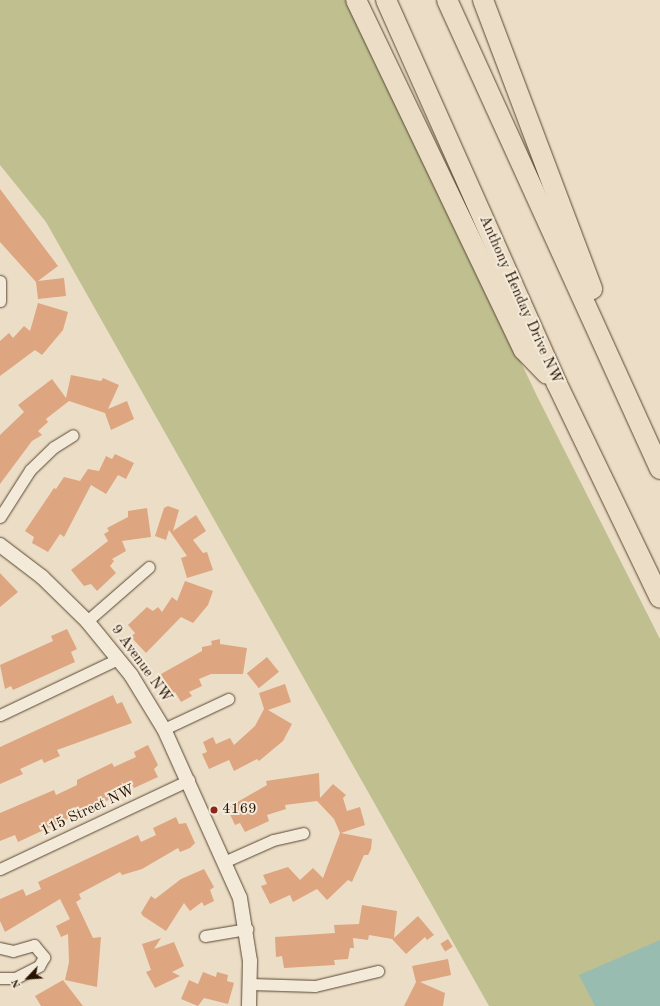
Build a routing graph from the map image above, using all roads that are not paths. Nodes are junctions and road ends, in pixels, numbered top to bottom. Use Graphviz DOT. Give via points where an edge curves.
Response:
graph roads {
  1 [pos="356,0"];
  2 [pos="386,0"];
  3 [pos="447,0"];
  4 [pos="483,0"];
  5 [pos="0,281"];
  6 [pos="1,297"];
  7 [pos="557,384"];
  8 [pos="73,435"];
  9 [pos="659,466"];
  10 [pos="0,517"];
  11 [pos="0,545"];
  12 [pos="149,567"];
  13 [pos="660,598"];
  14 [pos="87,621"];
  15 [pos="118,659"];
  16 [pos="228,699"];
  17 [pos="0,715"];
  18 [pos="164,729"];
  19 [pos="189,780"];
  20 [pos="303,833"];
  21 [pos="226,861"];
  22 [pos="0,869"];
  23 [pos="247,929"];
  24 [pos="205,936"];
  25 [pos="0,948"];
  26 [pos="378,971"];
  27 [pos="0,978"];
  28 [pos="251,984"];
  29 [pos="249,1006"];
  1 -- 7 [label="highway" via="524,350"];
  2 -- 7 [label="highway, Anthony Henday Drive NW"];
  3 -- 9 [label="highway"];
  4 -- 9 [label="highway"];
  5 -- 6 [label="street"];
  7 -- 13 [label="highway, Anthony Henday Drive NW"];
  8 -- 10 [label="street" via="54,447 30,470"];
  11 -- 14 [label="street, 9 Avenue NW" via="42,577"];
  12 -- 14 [label="street, 9 Avenue NW"];
  14 -- 15 [label="street, 9 Avenue NW"];
  15 -- 17 [label="street"];
  15 -- 18 [label="street, 9 Avenue NW"];
  16 -- 18 [label="street, 9 Avenue NW"];
  18 -- 19 [label="street, 9 Avenue NW"];
  19 -- 21 [label="street, 9 Avenue NW"];
  19 -- 22 [label="street, 115 Street NW"];
  20 -- 21 [label="street" via="273,840"];
  21 -- 23 [label="street, 9 Avenue NW"];
  23 -- 24 [label="street"];
  23 -- 28 [label="street, 9 Avenue NW"];
  25 -- 27 [label="street" via="13,951 34,945 44,957 38,966 15,978"];
  26 -- 28 [label="street" via="315,986"];
  28 -- 29 [label="street, 9 Avenue NW"];
}
